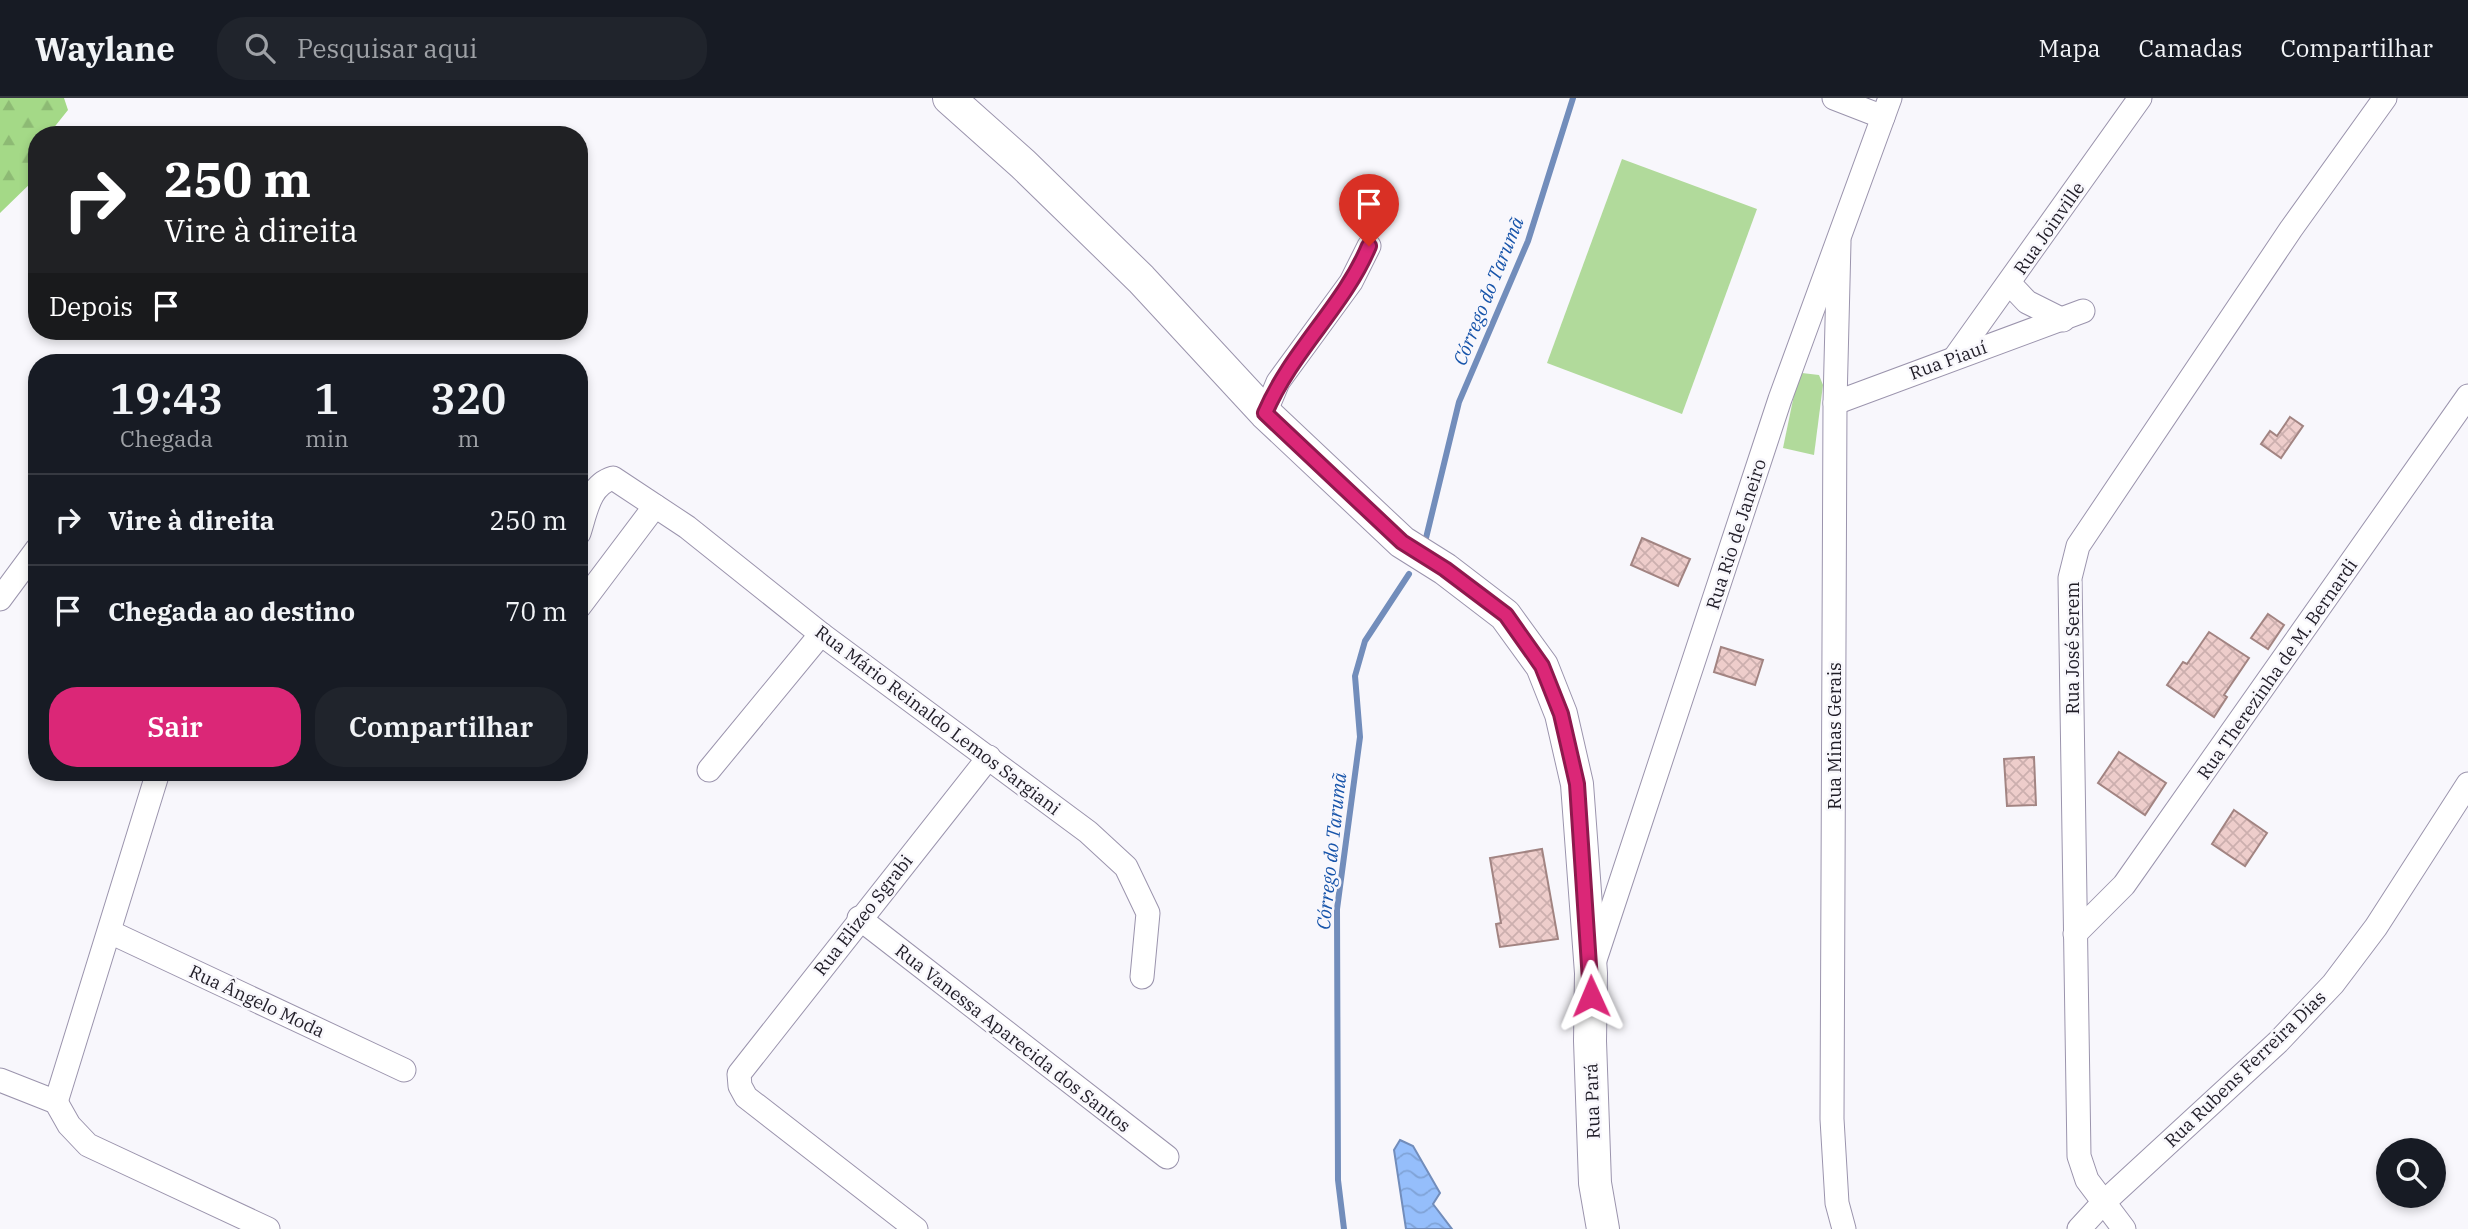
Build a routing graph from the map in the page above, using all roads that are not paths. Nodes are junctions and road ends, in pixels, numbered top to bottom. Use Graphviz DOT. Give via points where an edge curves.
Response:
graph roads {
  1 [pos="949,98"];
  2 [pos="1834,98"];
  3 [pos="2140,98"];
  4 [pos="2385,98"];
  5 [pos="1886,107"];
  6 [pos="1839,242"];
  7 [pos="1369,246"];
  8 [pos="2010,284"];
  9 [pos="1956,356"];
  10 [pos="2468,396"];
  11 [pos="1835,403"];
  12 [pos="1265,413"];
  13 [pos="588,506"];
  14 [pos="655,506"];
  15 [pos="28,561"];
  16 [pos="589,577"];
  17 [pos="0,599"];
  18 [pos="821,634"];
  19 [pos="989,757"];
  20 [pos="709,770"];
  21 [pos="155,781"];
  22 [pos="2468,784"];
  23 [pos="859,918"];
  24 [pos="110,932"];
  25 [pos="2076,934"];
  26 [pos="1591,973"];
  27 [pos="1142,977"];
  28 [pos="404,1070"];
  29 [pos="0,1080"];
  30 [pos="56,1102"];
  31 [pos="1167,1157"];
  32 [pos="2102,1204"];
  33 [pos="268,1229"];
  34 [pos="916,1229"];
  35 [pos="1603,1229"];
  36 [pos="1844,1229"];
  37 [pos="2079,1229"];
  38 [pos="2124,1229"];
  1 -- 12 [label="street, Rua Pará" via="1141,279"];
  2 -- 5 [label="street"];
  3 -- 8 [label="street, Rua Joinville"];
  4 -- 25 [label="street, Rua José Serem" via="2078,546 2070,578"];
  5 -- 6 [label="street, Rua Rio de Janeiro"];
  6 -- 11 [label="street, Rua Minas Gerais"];
  6 -- 26 [label="street, Rua Rio de Janeiro" via="1780,399"];
  7 -- 12 [label="street" via="1351,282 1278,382"];
  8 -- 9 [label="street, Rua Joinville"];
  8 -- 9 [label="street, Rua Piauí" via="2026,303 2073,315"];
  9 -- 11 [label="street, Rua Piauí"];
  10 -- 25 [label="street, Rua Therezinha de M. Bernardi" via="2124,885"];
  11 -- 36 [label="street, Rua Minas Gerais" via="1832,1119 1837,1203"];
  12 -- 26 [label="street, Rua Pará" via="1402,542 1506,615 1542,666 1561,714 1577,784"];
  13 -- 14 [label="street, Rua Mário Reinaldo Lemos Sargiani" via="601,481 613,478"];
  14 -- 16 [label="street"];
  14 -- 18 [label="street, Rua Mário Reinaldo Lemos Sargiani"];
  15 -- 17 [label="street"];
  18 -- 19 [label="street, Rua Mário Reinaldo Lemos Sargiani"];
  18 -- 20 [label="street"];
  19 -- 23 [label="street, Rua Elizeo Sgrabi"];
  19 -- 27 [label="street, Rua Mário Reinaldo Lemos Sargiani" via="1088,832 1126,867 1148,913"];
  21 -- 24 [label="street"];
  22 -- 32 [label="street, Rua Rubens Ferreira Dias" via="2376,927 2333,984 2278,1042"];
  23 -- 31 [label="street, Rua Vanessa Aparecida dos Santos"];
  23 -- 34 [label="street, Rua Elizeo Sgrabi" via="739,1074 740,1086 746,1097"];
  24 -- 28 [label="street, Rua Ângelo Moda"];
  24 -- 30 [label="street"];
  25 -- 32 [label="street, Rua José Serem" via="2079,1156"];
  26 -- 35 [label="street, Rua Pará" via="1595,1183"];
  29 -- 30 [label="street"];
  30 -- 33 [label="street" via="88,1146"];
  32 -- 37 [label="street, Rua Rubens Ferreira Dias"];
  32 -- 38 [label="street, Rua José Serem"];
}
